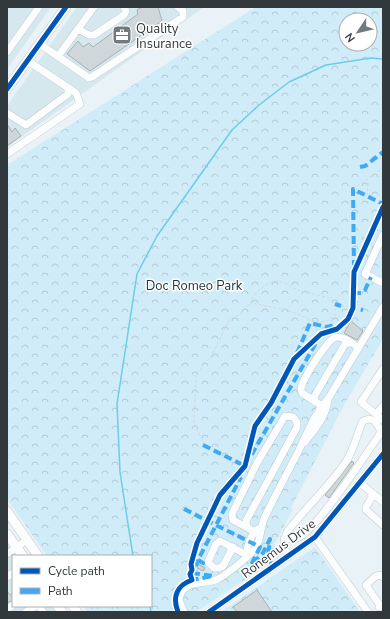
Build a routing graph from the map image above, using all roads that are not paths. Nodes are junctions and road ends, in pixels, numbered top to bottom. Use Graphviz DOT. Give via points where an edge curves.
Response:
graph roads {
  1 [pos="66,7"];
  2 [pos="94,7"];
  3 [pos="124,7"];
  4 [pos="178,7"];
  5 [pos="36,8"];
  6 [pos="78,29"];
  7 [pos="40,44"];
  8 [pos="7,52"];
  9 [pos="56,55"];
  10 [pos="28,61"];
  11 [pos="68,88"];
  12 [pos="7,89"];
  13 [pos="7,113"];
  14 [pos="7,154"];
  15 [pos="383,235"];
  16 [pos="383,283"];
  17 [pos="383,307"];
  18 [pos="350,343"];
  19 [pos="359,348"];
  20 [pos="382,372"];
  21 [pos="328,399"];
  22 [pos="315,401"];
  23 [pos="322,406"];
  24 [pos="383,406"];
  25 [pos="376,414"];
  26 [pos="383,420"];
  27 [pos="297,422"];
  28 [pos="308,428"];
  29 [pos="300,448"];
  30 [pos="383,454"];
  31 [pos="347,459"];
  32 [pos="360,466"];
  33 [pos="360,483"];
  34 [pos="371,492"];
  35 [pos="383,502"];
  36 [pos="7,511"];
  37 [pos="383,525"];
  38 [pos="247,527"];
  39 [pos="258,530"];
  40 [pos="7,534"];
  41 [pos="315,537"];
  42 [pos="284,539"];
  43 [pos="27,540"];
  44 [pos="17,547"];
  45 [pos="233,547"];
  46 [pos="295,552"];
  47 [pos="7,554"];
  48 [pos="22,555"];
  49 [pos="37,555"];
  50 [pos="247,555"];
  51 [pos="288,557"];
  52 [pos="383,574"];
  53 [pos="381,606"];
  54 [pos="184,612"];
  55 [pos="209,612"];
  56 [pos="368,612"];
  57 [pos="372,612"];
  1 -- 7 [label="main road"];
  2 -- 6 [label="street"];
  3 -- 6 [label="street" via="124,15 94,35"];
  4 -- 9 [label="street" via="183,11 183,18 92,77 89,78"];
  5 -- 8 [label="street"];
  6 -- 9 [label="street" via="59,55"];
  7 -- 9 [label="street"];
  7 -- 10 [label="main road"];
  10 -- 11 [label="street"];
  10 -- 12 [label="main road"];
  11 -- 13 [label="street" via="68,94 26,125"];
  11 -- 14 [label="street" via="76,93 81,101 79,105"];
  15 -- 16 [label="street" via="365,274"];
  17 -- 19 [label="street"];
  18 -- 19 [label="street"];
  18 -- 22 [label="street" via="345,344 314,397"];
  18 -- 22 [label="street" via="341,337 331,340 302,385 302,393"];
  19 -- 21 [label="street"];
  20 -- 25 [label="street" via="361,402"];
  21 -- 23 [label="street"];
  21 -- 29 [label="street" via="322,421"];
  22 -- 23 [label="street"];
  23 -- 28 [label="street"];
  24 -- 25 [label="street"];
  25 -- 26 [label="street"];
  27 -- 28 [label="street"];
  27 -- 38 [label="street" via="297,427 246,521"];
  27 -- 38 [label="street" via="293,417 285,416 257,463 232,514 233,520"];
  28 -- 29 [label="street"];
  29 -- 39 [label="street"];
  30 -- 33 [label="street, Ronemus Drive"];
  31 -- 32 [label="street" via="357,459"];
  31 -- 32 [label="street" via="356,444 363,421 375,421 381,431"];
  31 -- 42 [label="street" via="291,526"];
  32 -- 42 [label="street" via="310,527 298,538"];
  33 -- 34 [label="street"];
  33 -- 41 [label="street, Ronemus Drive"];
  34 -- 35 [label="street"];
  34 -- 37 [label="street" via="372,497 366,510"];
  36 -- 43 [label="main road"];
  38 -- 39 [label="street"];
  39 -- 50 [label="street" via="246,550"];
  40 -- 44 [label="main road"];
  41 -- 46 [label="street, Ronemus Drive"];
  41 -- 56 [label="street"];
  42 -- 46 [label="street"];
  42 -- 51 [label="street"];
  43 -- 44 [label="street"];
  43 -- 49 [label="main road"];
  44 -- 47 [label="street"];
  44 -- 48 [label="main road"];
  45 -- 50 [label="street"];
  46 -- 51 [label="street, Ronemus Drive"];
  50 -- 54 [label="street" via="217,579 185,587 179,600"];
  51 -- 55 [label="street, Ronemus Drive"];
  52 -- 53 [label="street" via="376,576 366,585"];
  53 -- 57 [label="street"];
}
